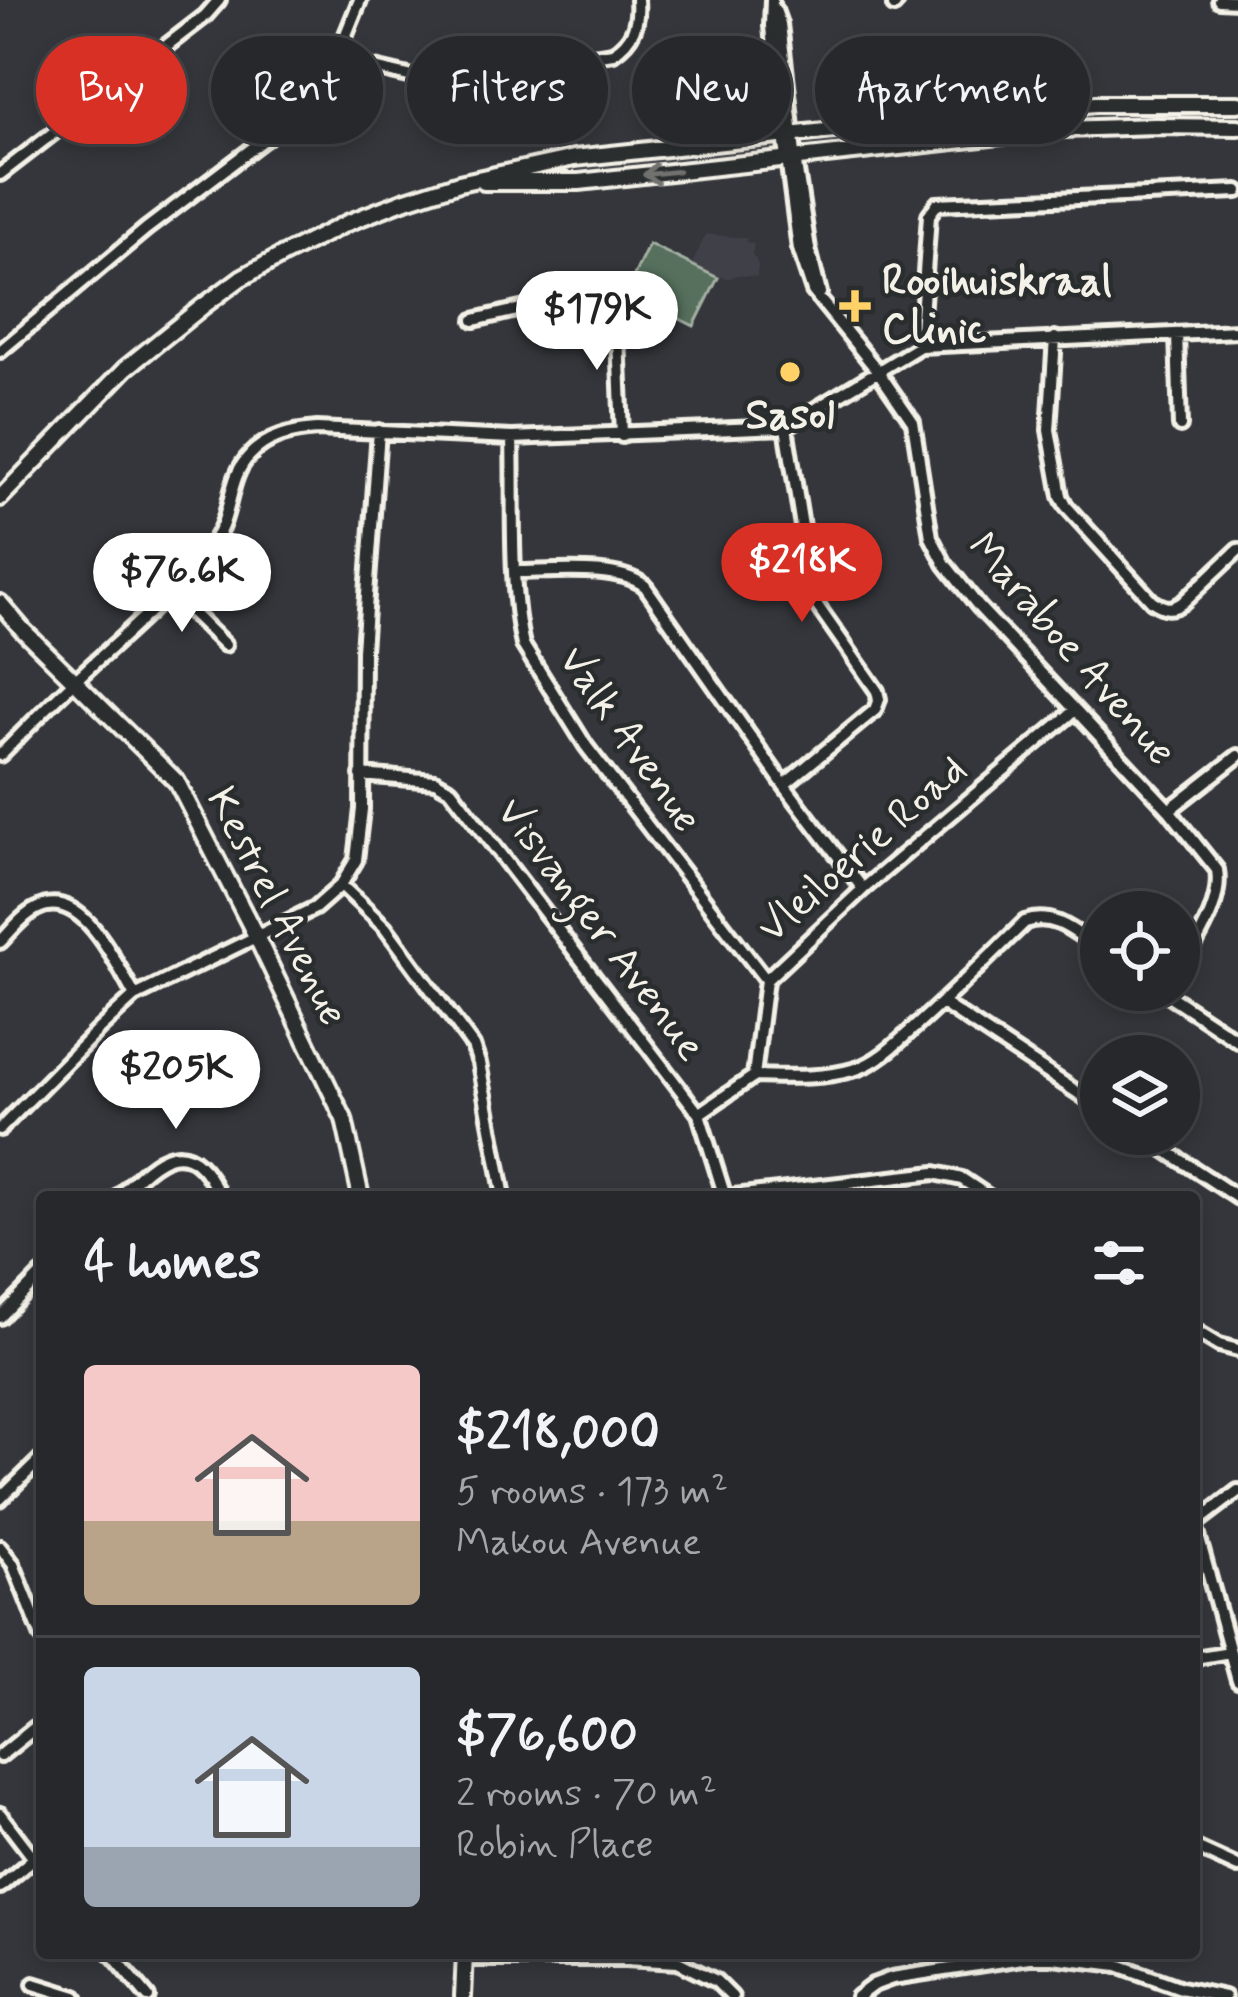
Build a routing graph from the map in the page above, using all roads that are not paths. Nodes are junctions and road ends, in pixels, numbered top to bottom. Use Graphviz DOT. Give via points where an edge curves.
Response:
graph roads {
  1 [pos="219,0"];
  2 [pos="360,0"];
  3 [pos="637,0"];
  4 [pos="772,0"];
  5 [pos="1219,0"];
  6 [pos="1238,1"];
  7 [pos="345,36"];
  8 [pos="773,36"];
  9 [pos="383,70"];
  10 [pos="1238,104"];
  11 [pos="1238,127"];
  12 [pos="791,133"];
  13 [pos="258,144"];
  14 [pos="694,144"];
  15 [pos="789,144"];
  16 [pos="791,159"];
  17 [pos="0,174"];
  18 [pos="459,182"];
  19 [pos="1238,191"];
  20 [pos="474,320"];
  21 [pos="1238,331"];
  22 [pos="1177,334"];
  23 [pos="1054,338"];
  24 [pos="920,346"];
  25 [pos="0,351"];
  26 [pos="877,370"];
  27 [pos="93,400"];
  28 [pos="1180,426"];
  29 [pos="786,427"];
  30 [pos="379,431"];
  31 [pos="622,436"];
  32 [pos="512,438"];
  33 [pos="0,486"];
  34 [pos="0,498"];
  35 [pos="1238,550"];
  36 [pos="515,572"];
  37 [pos="171,592"];
  38 [pos="0,603"];
  39 [pos="0,613"];
  40 [pos="23,630"];
  41 [pos="225,645"];
  42 [pos="75,680"];
  43 [pos="1074,711"];
  44 [pos="0,755"];
  45 [pos="1238,757"];
  46 [pos="362,776"];
  47 [pos="784,785"];
  48 [pos="1168,810"];
  49 [pos="341,885"];
  50 [pos="863,889"];
  51 [pos="1200,932"];
  52 [pos="256,936"];
  53 [pos="1080,936"];
  54 [pos="0,942"];
  55 [pos="766,980"];
  56 [pos="136,996"];
  57 [pos="942,1003"];
  58 [pos="1193,1011"];
  59 [pos="1238,1042"];
  60 [pos="754,1076"];
  61 [pos="1080,1094"];
  62 [pos="699,1114"];
  63 [pos="0,1129"];
  64 [pos="1173,1155"];
  65 [pos="124,1191"];
  66 [pos="217,1191"];
  67 [pos="360,1191"];
  68 [pos="503,1191"];
  69 [pos="723,1191"];
  70 [pos="777,1191"];
  71 [pos="979,1191"];
  72 [pos="1238,1198"];
  73 [pos="36,1280"];
  74 [pos="0,1317"];
  75 [pos="1200,1333"];
  76 [pos="1238,1349"];
  77 [pos="36,1464"];
  78 [pos="1238,1491"];
  79 [pos="0,1499"];
  80 [pos="1200,1518"];
  81 [pos="1200,1541"];
  82 [pos="0,1547"];
  83 [pos="36,1601"];
  84 [pos="1230,1652"];
  85 [pos="1200,1657"];
  86 [pos="1238,1681"];
  87 [pos="36,1727"];
  88 [pos="0,1756"];
  89 [pos="0,1814"];
  90 [pos="1200,1850"];
  91 [pos="36,1861"];
  92 [pos="36,1865"];
  93 [pos="1238,1867"];
  94 [pos="0,1886"];
  95 [pos="116,1959"];
  96 [pos="465,1959"];
  97 [pos="684,1959"];
  98 [pos="1021,1959"];
  99 [pos="1067,1959"];
  100 [pos="34,1984"];
  101 [pos="76,1997"];
  102 [pos="148,1997"];
  103 [pos="463,1997"];
  104 [pos="732,1997"];
  105 [pos="857,1997"];
  106 [pos="1224,1997"];
  1 -- 17 [label="street"];
  2 -- 7 [label="street"];
  3 -- 9 [label="street" via="634,32 613,53 435,81"];
  4 -- 8 [label="street, Maraboe Avenue"];
  5 -- 6 [label="street"];
  10 -- 12 [label="main road" via="1096,104"];
  11 -- 16 [label="main road" via="1064,129"];
  13 -- 25 [label="street"];
  14 -- 18 [label="main road"];
  15 -- 16 [label="street, Maraboe Avenue"];
  16 -- 18 [label="main road, one-way" via="579,182"];
  16 -- 26 [label="street, Maraboe Avenue" via="822,302"];
  18 -- 27 [label="main road" via="347,223 242,278"];
  19 -- 24 [label="street" via="933,207"];
  20 -- 31 [label="street" via="594,292 608,296 617,310"];
  21 -- 22 [label="street"];
  22 -- 23 [label="street"];
  22 -- 28 [label="street"];
  23 -- 24 [label="street"];
  23 -- 35 [label="street" via="1049,430 1066,506 1162,608 1182,603"];
  24 -- 26 [label="street"];
  26 -- 29 [label="street"];
  26 -- 43 [label="street, Maraboe Avenue" via="915,427 931,535 945,564"];
  27 -- 33 [label="main road"];
  27 -- 34 [label="main road"];
  29 -- 31 [label="street"];
  29 -- 47 [label="street" via="814,601 879,699"];
  30 -- 32 [label="street"];
  30 -- 37 [label="street" via="290,432 251,453 217,536"];
  30 -- 46 [label="street"];
  31 -- 32 [label="street"];
  32 -- 36 [label="street, Valk Avenue"];
  36 -- 47 [label="street" via="638,580"];
  36 -- 55 [label="street, Valk Avenue" via="526,652 586,746"];
  37 -- 41 [label="street"];
  37 -- 42 [label="street"];
  38 -- 40 [label="main road, Kestrel Avenue"];
  39 -- 40 [label="main road, Kestrel Avenue"];
  40 -- 42 [label="main road, Kestrel Avenue"];
  42 -- 44 [label="street"];
  42 -- 52 [label="main road, Kestrel Avenue" via="177,782"];
  43 -- 48 [label="street, Maraboe Avenue"];
  43 -- 50 [label="street, Vleiloerie Road"];
  45 -- 48 [label="street"];
  46 -- 49 [label="street" via="356,860"];
  46 -- 62 [label="street, Visvanger Avenue" via="435,781 452,790"];
  47 -- 50 [label="street"];
  48 -- 51 [label="street, Maraboe Avenue" via="1217,870 1216,901"];
  49 -- 52 [label="street" via="315,908"];
  49 -- 68 [label="street" via="385,927 473,1046"];
  50 -- 55 [label="street, Vleiloerie Road"];
  52 -- 56 [label="street"];
  52 -- 67 [label="main road, Kestrel Avenue" via="344,1119"];
  53 -- 57 [label="street" via="1061,923 1025,922"];
  54 -- 56 [label="street" via="37,908 75,910"];
  55 -- 60 [label="street, Vleiloerie Road"];
  56 -- 63 [label="street"];
  57 -- 60 [label="street" via="857,1069"];
  57 -- 61 [label="street"];
  58 -- 59 [label="street"];
  60 -- 62 [label="street"];
  62 -- 69 [label="street, Visvanger Avenue"];
  64 -- 72 [label="street"];
  65 -- 66 [label="street" via="155,1162 176,1156 204,1167"];
  70 -- 71 [label="street" via="934,1173"];
  73 -- 74 [label="street"];
  75 -- 76 [label="street"];
  77 -- 79 [label="street"];
  78 -- 80 [label="street"];
  81 -- 84 [label="street"];
  82 -- 83 [label="street"];
  84 -- 85 [label="street"];
  84 -- 86 [label="street"];
  87 -- 88 [label="street"];
  89 -- 91 [label="street"];
  90 -- 93 [label="street"];
  92 -- 94 [label="street"];
  95 -- 102 [label="street"];
  96 -- 103 [label="main road"];
  97 -- 104 [label="street"];
  98 -- 105 [label="street" via="892,1978"];
  99 -- 106 [label="street" via="1118,1965"];
  100 -- 101 [label="street"];
}
